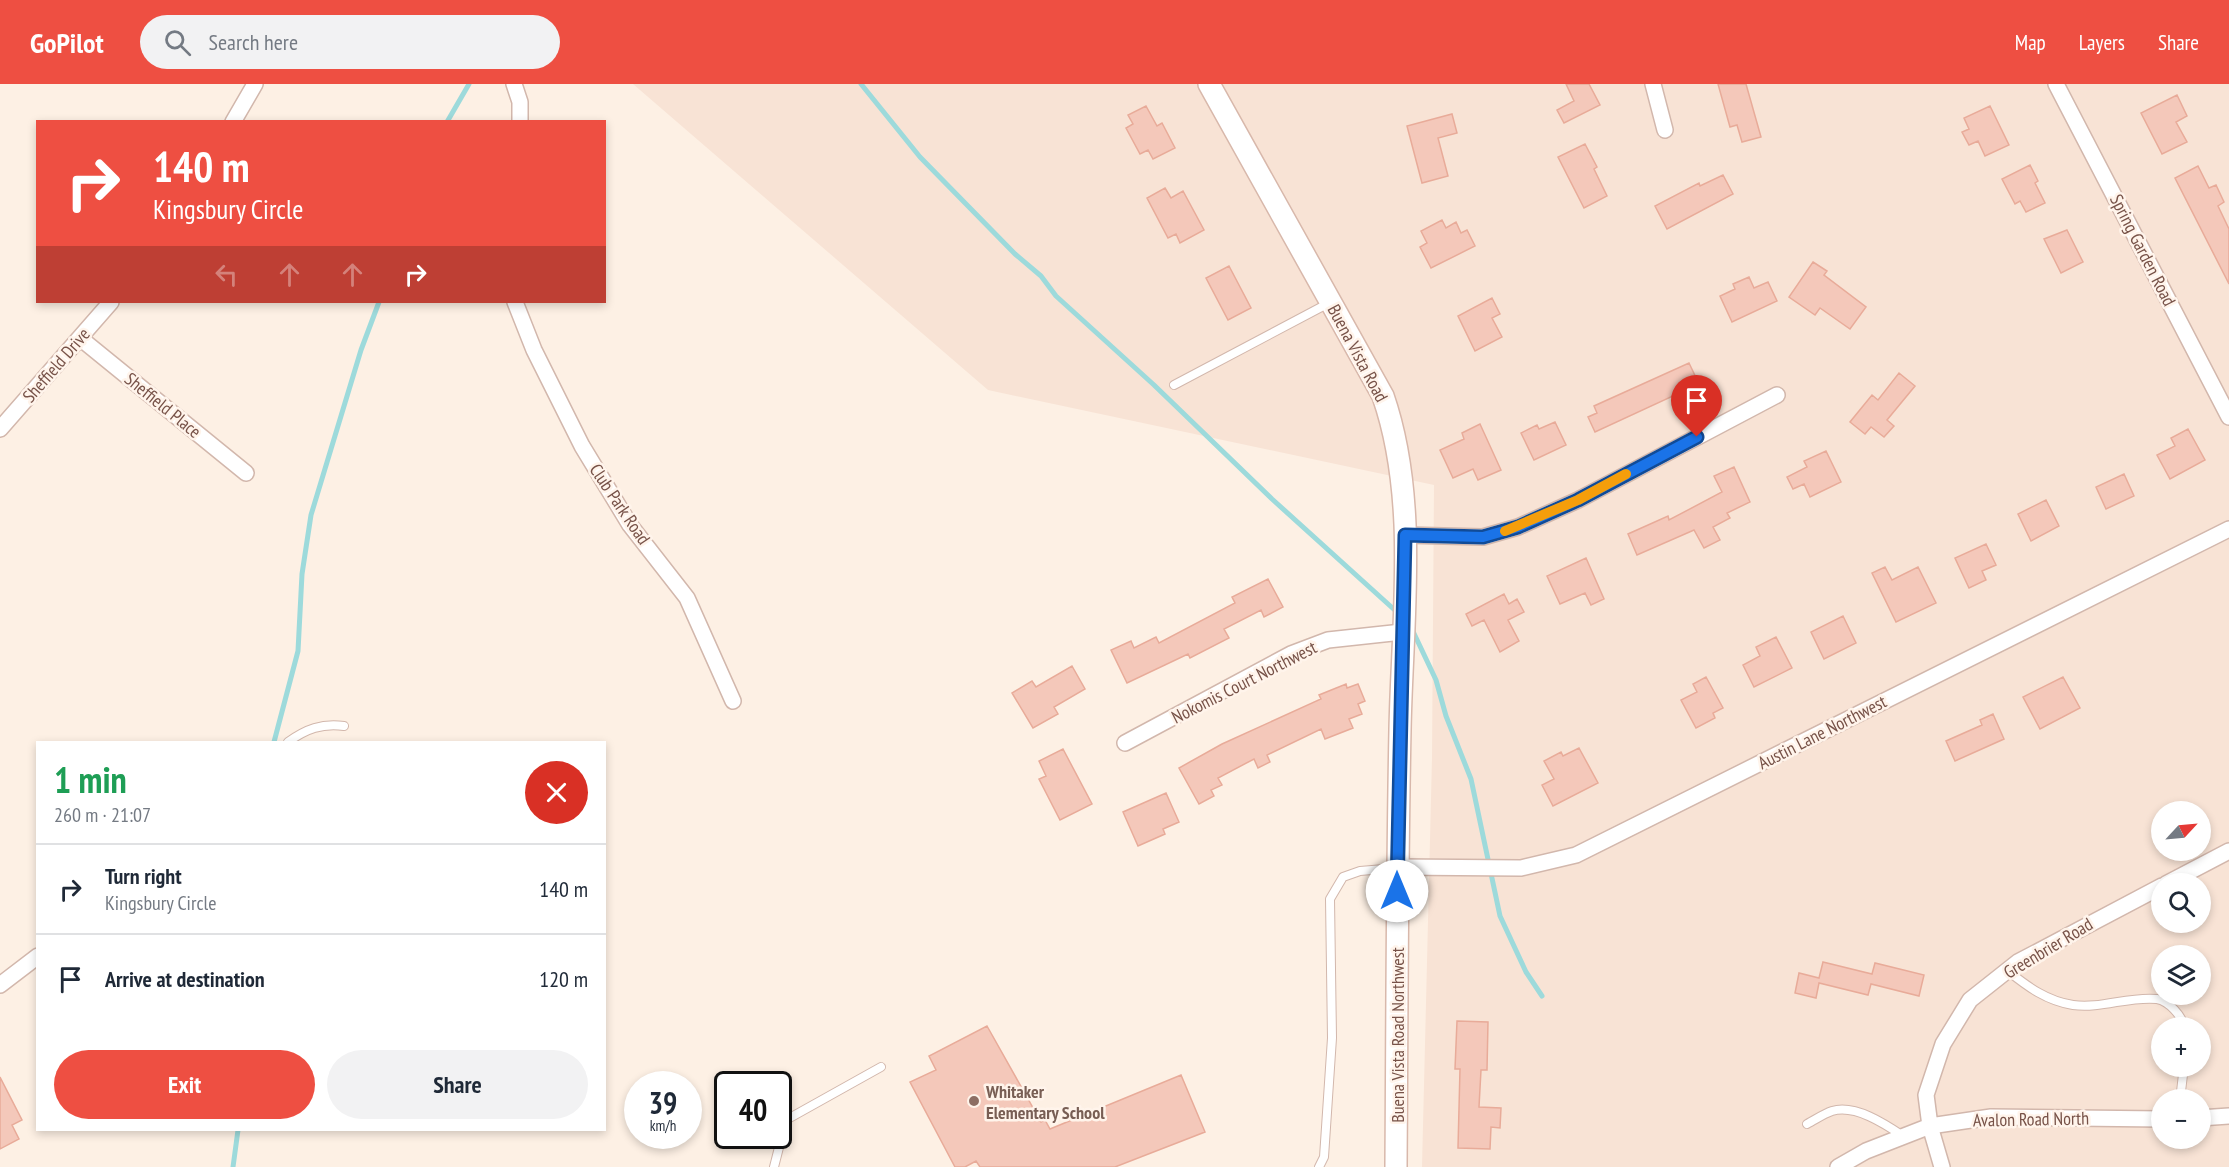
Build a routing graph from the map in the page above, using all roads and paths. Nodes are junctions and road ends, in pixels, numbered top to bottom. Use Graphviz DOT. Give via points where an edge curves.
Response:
graph roads {
  1 [pos="255,84"];
  2 [pos="514,84"];
  3 [pos="1209,84"];
  4 [pos="1653,84"];
  5 [pos="2056,84"];
  6 [pos="233,120"];
  7 [pos="520,120"];
  8 [pos="1665,130"];
  9 [pos="1330,302"];
  10 [pos="110,303"];
  11 [pos="515,303"];
  12 [pos="80,338"];
  13 [pos="1174,385"];
  14 [pos="1777,395"];
  15 [pos="2229,417"];
  16 [pos="0,429"];
  17 [pos="246,473"];
  18 [pos="2229,529"];
  19 [pos="1405,535"];
  20 [pos="1402,632"];
  21 [pos="733,701"];
  22 [pos="344,726"];
  23 [pos="289,741"];
  24 [pos="1125,742"];
  25 [pos="2229,851"];
  26 [pos="1397,867"];
  27 [pos="2187,873"];
  28 [pos="2151,892"];
  29 [pos="36,958"];
  30 [pos="2008,971"];
  31 [pos="0,985"];
  32 [pos="2178,1017"];
  33 [pos="881,1067"];
  34 [pos="2229,1116"];
  35 [pos="2211,1117"];
  36 [pos="2151,1119"];
  37 [pos="1807,1125"];
  38 [pos="1930,1126"];
  39 [pos="1904,1136"];
  40 [pos="1844,1166"];
  41 [pos="774,1167"];
  42 [pos="1318,1167"];
  43 [pos="1396,1167"];
  44 [pos="1942,1167"];
  1 -- 6 [label="street"];
  2 -- 7 [label="street"];
  3 -- 9 [label="street, Buena Vista Road"];
  4 -- 8 [label="street"];
  5 -- 15 [label="street, Spring Garden Road"];
  9 -- 13 [label="lane"];
  9 -- 19 [label="street, Buena Vista Road" via="1383,396 1394,429 1402,464"];
  10 -- 12 [label="street, Sheffield Drive"];
  11 -- 21 [label="street, Club Park Road" via="582,446 630,525 687,598"];
  12 -- 16 [label="street, Sheffield Drive"];
  12 -- 17 [label="street, Sheffield Place"];
  14 -- 19 [label="street" via="1578,500 1518,527 1483,537"];
  18 -- 26 [label="street, Austin Lane Northwest" via="1576,855 1521,868"];
  19 -- 20 [label="street, Buena Vista Road"];
  20 -- 24 [label="street, Nokomis Court Northwest" via="1328,640 1291,654"];
  20 -- 26 [label="street, Buena Vista Road"];
  22 -- 23 [label="lane" via="322,725"];
  25 -- 27 [label="street"];
  26 -- 42 [label="lane" via="1343,877 1330,899 1332,1038 1324,1157"];
  26 -- 43 [label="street, Buena Vista Road Northwest"];
  28 -- 30 [label="street, Greenbrier Road"];
  29 -- 31 [label="street"];
  30 -- 32 [label="lane" via="2031,990 2071,1004 2091,1006 2158,999"];
  30 -- 38 [label="street, Greenbrier Road" via="1970,1000 1943,1044 1926,1095"];
  33 -- 41 [label="lane" via="786,1120"];
  34 -- 35 [label="street"];
  36 -- 38 [label="street, Avalon Road North" via="1991,1117"];
  37 -- 39 [label="lane" via="1833,1111 1848,1111 1881,1121"];
  38 -- 39 [label="street, Avalon Road North"];
  38 -- 44 [label="street, Greenbrier Road"];
  39 -- 40 [label="street, Avalon Road North"];
}
